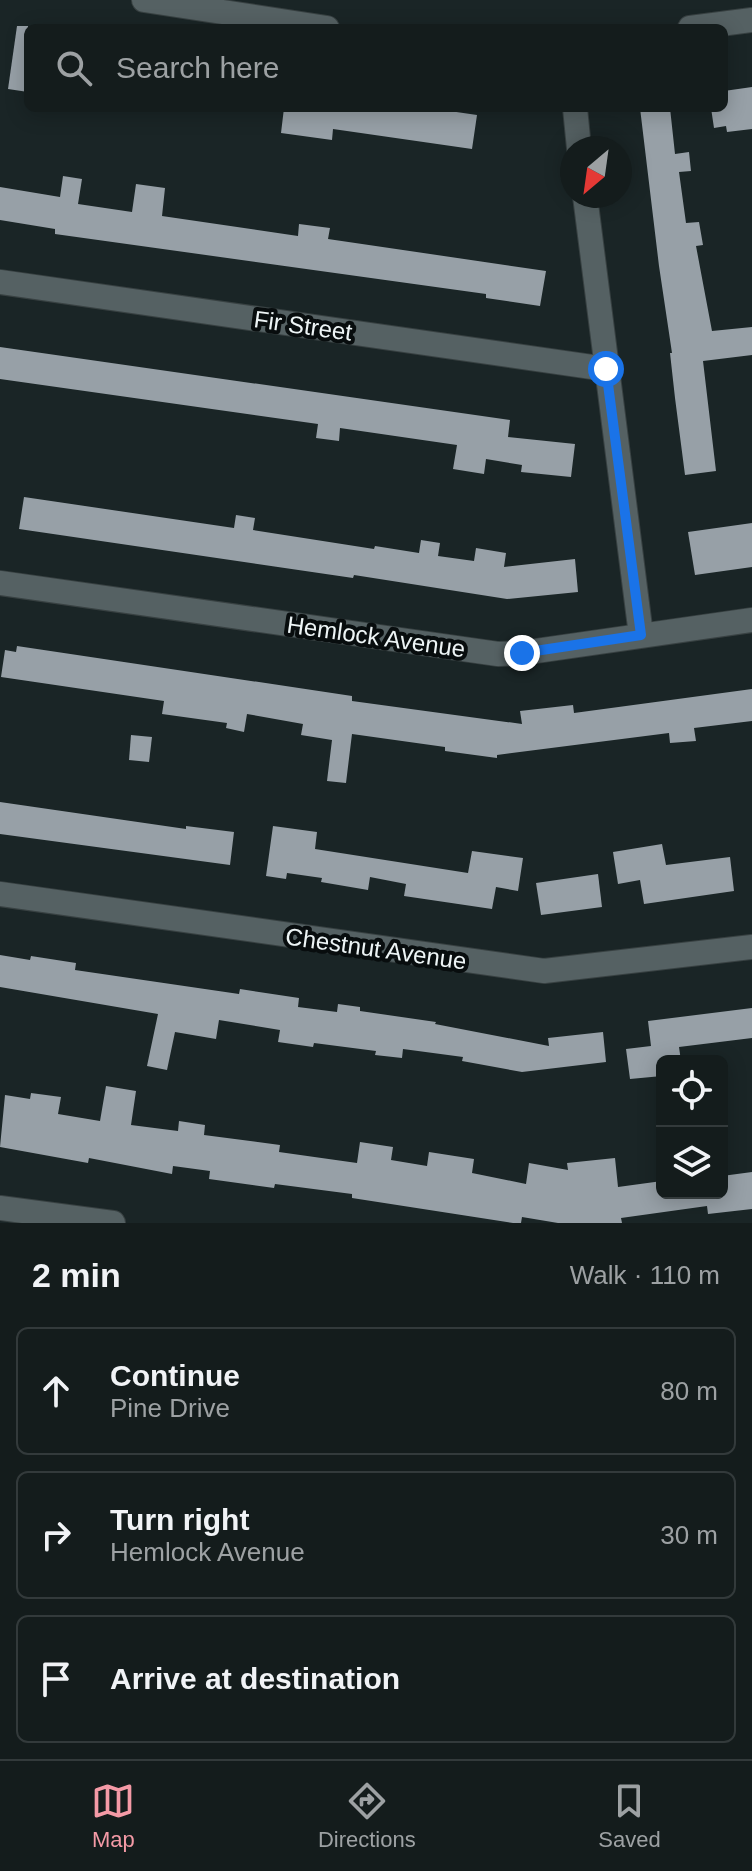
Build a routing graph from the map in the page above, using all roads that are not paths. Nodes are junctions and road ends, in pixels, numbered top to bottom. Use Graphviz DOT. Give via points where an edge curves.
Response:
graph roads {
  1 [pos="144,0"];
  2 [pos="752,20"];
  3 [pos="301,24"];
  4 [pos="721,24"];
  5 [pos="575,112"];
  6 [pos="578,136"];
  7 [pos="586,208"];
  8 [pos="0,282"];
  9 [pos="606,369"];
  10 [pos="0,583"];
  11 [pos="752,620"];
  12 [pos="641,635"];
  13 [pos="0,894"];
  14 [pos="752,947"];
  15 [pos="0,1208"];
  16 [pos="76,1220"];
  17 [pos="113,1223"];
  1 -- 3 [label="street"];
  2 -- 4 [label="street"];
  5 -- 6 [label="street"];
  7 -- 9 [label="street"];
  8 -- 9 [label="street, Fir Street"];
  9 -- 12 [label="street"];
  10 -- 12 [label="street, Hemlock Avenue" via="498,654"];
  11 -- 12 [label="street, Hemlock Avenue"];
  13 -- 14 [label="street, Chestnut Avenue" via="544,971"];
  15 -- 16 [label="street"];
  16 -- 17 [label="street"];
}
